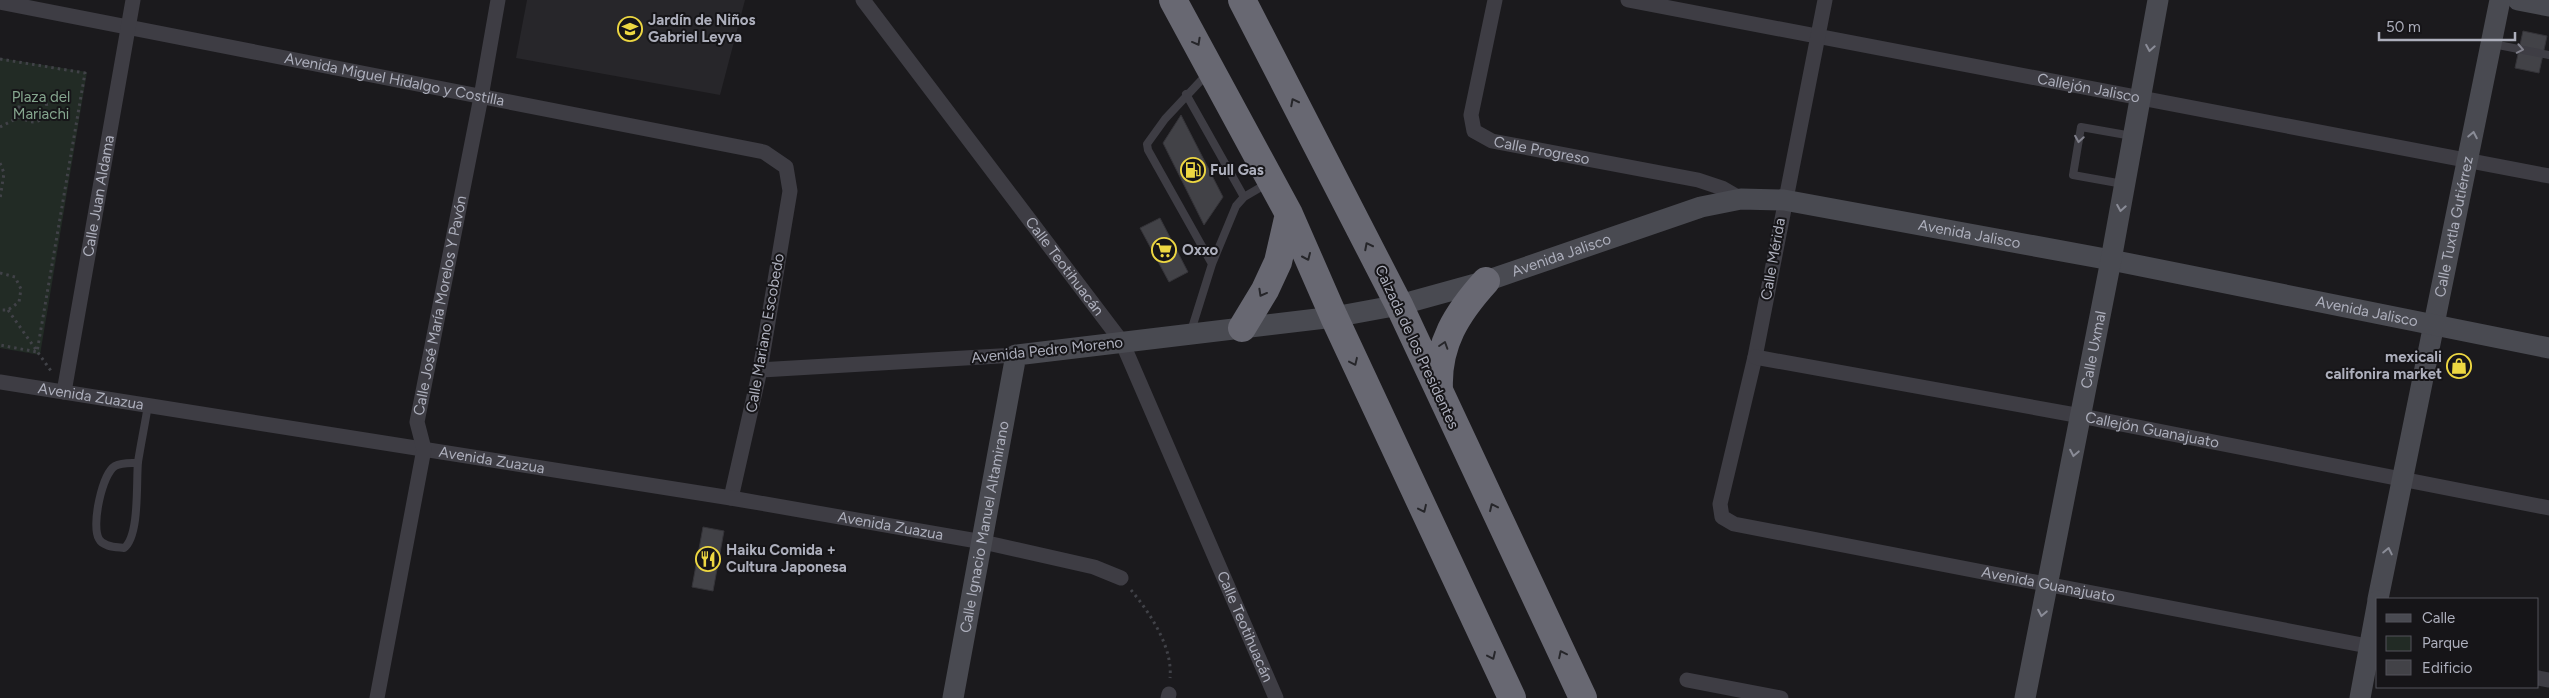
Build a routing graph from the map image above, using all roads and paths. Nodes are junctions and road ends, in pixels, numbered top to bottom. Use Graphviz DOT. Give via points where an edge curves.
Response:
graph roads {
  1 [pos="133,0"];
  2 [pos="498,0"];
  3 [pos="863,0"];
  4 [pos="1173,0"];
  5 [pos="1242,0"];
  6 [pos="1495,0"];
  7 [pos="1628,0"];
  8 [pos="1825,0"];
  9 [pos="2158,0"];
  10 [pos="2500,0"];
  11 [pos="2518,0"];
  12 [pos="0,2"];
  13 [pos="2549,6"];
  14 [pos="129,29"];
  15 [pos="1818,38"];
  16 [pos="2491,43"];
  17 [pos="2549,55"];
  18 [pos="0,59"];
  19 [pos="1212,69"];
  20 [pos="1186,94"];
  21 [pos="481,97"];
  22 [pos="2141,98"];
  23 [pos="20,116"];
  24 [pos="0,127"];
  25 [pos="2134,136"];
  26 [pos="2468,160"];
  27 [pos="0,162"];
  28 [pos="786,167"];
  29 [pos="2549,176"];
  30 [pos="1272,181"];
  31 [pos="2125,185"];
  32 [pos="1244,197"];
  33 [pos="1741,198"];
  34 [pos="0,199"];
  35 [pos="1784,200"];
  36 [pos="1289,214"];
  37 [pos="2111,260"];
  38 [pos="1212,264"];
  39 [pos="0,273"];
  40 [pos="1486,281"];
  41 [pos="1399,305"];
  42 [pos="0,310"];
  43 [pos="8,310"];
  44 [pos="1334,317"];
  45 [pos="2432,325"];
  46 [pos="1242,328"];
  47 [pos="1190,334"];
  48 [pos="1122,342"];
  49 [pos="0,345"];
  50 [pos="2549,348"];
  51 [pos="37,352"];
  52 [pos="1016,355"];
  53 [pos="1755,356"];
  54 [pos="760,370"];
  55 [pos="0,382"];
  56 [pos="64,392"];
  57 [pos="1439,393"];
  58 [pos="148,405"];
  59 [pos="2081,416"];
  60 [pos="424,449"];
  61 [pos="138,463"];
  62 [pos="2403,479"];
  63 [pos="731,498"];
  64 [pos="2549,508"];
  65 [pos="1722,518"];
  66 [pos="983,542"];
  67 [pos="1120,578"];
  68 [pos="2047,583"];
  69 [pos="2378,598"];
  70 [pos="2376,619"];
  71 [pos="2373,647"];
  72 [pos="1687,680"];
  73 [pos="1169,696"];
  74 [pos="377,698"];
  75 [pos="953,698"];
  76 [pos="1276,698"];
  77 [pos="1512,698"];
  78 [pos="1583,698"];
  79 [pos="1781,698"];
  80 [pos="2025,698"];
  81 [pos="2360,698"];
  1 -- 14 [label="street, Calle Juan Aldama"];
  2 -- 21 [label="street, Calle José María Morelos Y Pavón"];
  3 -- 48 [label="street, Calle Teotihuacán"];
  4 -- 19 [label="highway, one-way"];
  41 -- 5 [label="highway, Calzada de los Presidentes, one-way"];
  6 -- 33 [label="street, Calle Progreso" via="1471,115 1474,131 1492,141 1698,180"];
  7 -- 15 [label="street, Callejón Jalisco"];
  8 -- 15 [label="street, Calle Mérida"];
  9 -- 22 [label="street, Calle Uxmal, one-way"];
  10 -- 16 [label="street, Calle Tuxtla Gutiérrez"];
  11 -- 13 [label="street"];
  12 -- 14 [label="street, Avenida Miguel Hidalgo y Costilla"];
  14 -- 21 [label="street, Avenida Miguel Hidalgo y Costilla"];
  14 -- 56 [label="street, Calle Juan Aldama"];
  15 -- 22 [label="street, Callejón Jalisco"];
  15 -- 35 [label="street, Calle Mérida"];
  16 -- 17 [label="lane, one-way"];
  26 -- 16 [label="street, Calle Tuxtla Gutiérrez, one-way"];
  18 -- 51 [label="path" via="85,73"];
  19 -- 20 [label="lane"];
  19 -- 30 [label="highway"];
  20 -- 32 [label="lane"];
  20 -- 38 [label="lane" via="1149,139 1148,150"];
  21 -- 28 [label="street, Avenida Miguel Hidalgo y Costilla" via="764,152"];
  21 -- 60 [label="street, Calle José María Morelos Y Pavón" via="417,422"];
  22 -- 25 [label="street, Calle Uxmal"];
  22 -- 26 [label="street, Callejón Jalisco"];
  23 -- 23 [label="path" via="30,122 42,120 48,111 46,99 36,93 25,95 18,104"];
  23 -- 24 [label="path"];
  25 -- 31 [label="street, Calle Uxmal"];
  25 -- 31 [label="lane, one-way" via="2081,127 2073,175"];
  26 -- 29 [label="street, Callejón Jalisco"];
  26 -- 45 [label="street, Calle Tuxtla Gutiérrez"];
  27 -- 34 [label="path" via="4,173"];
  28 -- 54 [label="street, Calle Mariano Escobedo" via="790,191"];
  30 -- 32 [label="lane"];
  30 -- 36 [label="highway"];
  31 -- 37 [label="street, Calle Uxmal, one-way"];
  32 -- 38 [label="lane" via="1236,206"];
  33 -- 35 [label="street, Avenida Jalisco"];
  33 -- 40 [label="street, Avenida Jalisco" via="1701,207"];
  35 -- 37 [label="street, Avenida Jalisco"];
  35 -- 53 [label="street, Calle Mérida"];
  36 -- 44 [label="highway, one-way"];
  36 -- 46 [label="highway, one-way" via="1278,262"];
  37 -- 45 [label="street, Avenida Jalisco"];
  37 -- 59 [label="street, Calle Uxmal"];
  38 -- 47 [label="lane"];
  39 -- 43 [label="path" via="15,277 21,288 19,302"];
  40 -- 41 [label="street, Avenida Jalisco"];
  57 -- 40 [label="highway, one-way" via="1438,372 1449,332"];
  41 -- 44 [label="street, Avenida Jalisco"];
  41 -- 57 [label="highway, Calzada de los Presidentes"];
  42 -- 43 [label="path"];
  43 -- 51 [label="path"];
  44 -- 46 [label="street, Avenida Pedro Moreno"];
  44 -- 77 [label="highway, one-way"];
  45 -- 50 [label="street, Avenida Jalisco"];
  45 -- 62 [label="street, Calle Tuxtla Gutiérrez"];
  46 -- 47 [label="street, Avenida Pedro Moreno"];
  47 -- 48 [label="street, Avenida Pedro Moreno"];
  48 -- 52 [label="street, Avenida Pedro Moreno"];
  48 -- 76 [label="street, Calle Teotihuacán"];
  49 -- 51 [label="path"];
  51 -- 56 [label="path"];
  52 -- 54 [label="street, Avenida Pedro Moreno"];
  52 -- 66 [label="street, Calle Ignacio Manuel Altamirano"];
  53 -- 59 [label="street, Callejón Guanajuato"];
  53 -- 65 [label="street, Calle Mérida" via="1720,504"];
  54 -- 63 [label="street, Calle Mariano Escobedo"];
  55 -- 56 [label="street, Avenida Zuazua"];
  56 -- 58 [label="street, Avenida Zuazua"];
  78 -- 57 [label="highway, Calzada de los Presidentes, one-way"];
  58 -- 60 [label="street, Avenida Zuazua"];
  58 -- 61 [label="lane"];
  59 -- 62 [label="street, Callejón Guanajuato"];
  59 -- 68 [label="street, Calle Uxmal, one-way"];
  60 -- 63 [label="street, Avenida Zuazua"];
  60 -- 74 [label="street, Calle José María Morelos Y Pavón"];
  61 -- 61 [label="lane" via="138,491 130,540 124,548 103,544 96,531 105,479 113,467"];
  62 -- 64 [label="street, Callejón Guanajuato"];
  69 -- 62 [label="street, Calle Tuxtla Gutiérrez, one-way"];
  63 -- 66 [label="street, Avenida Zuazua"];
  65 -- 68 [label="street, Avenida Guanajuato" via="1734,524"];
  66 -- 67 [label="street, Avenida Zuazua" via="1094,567"];
  66 -- 75 [label="street, Calle Ignacio Manuel Altamirano"];
  67 -- 73 [label="path" via="1136,597 1165,646 1170,660"];
  68 -- 71 [label="street, Avenida Guanajuato"];
  68 -- 80 [label="street, Calle Uxmal, one-way"];
  70 -- 71 [label="street, Calle Tuxtla Gutiérrez"];
  71 -- 81 [label="street, Calle Tuxtla Gutiérrez"];
  72 -- 79 [label="street"];
}
